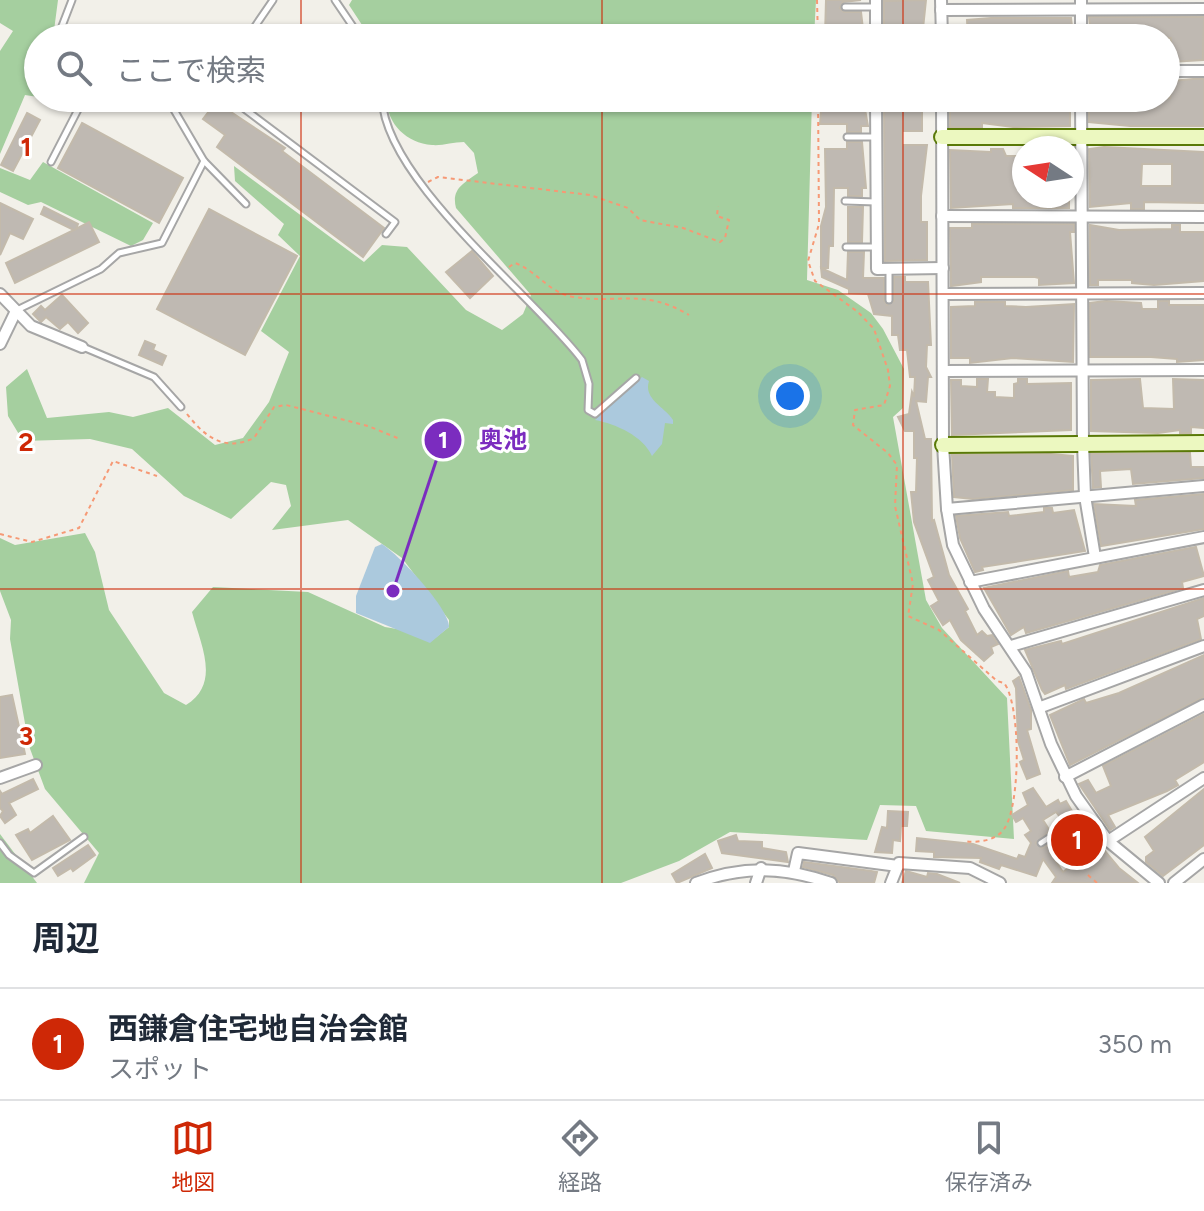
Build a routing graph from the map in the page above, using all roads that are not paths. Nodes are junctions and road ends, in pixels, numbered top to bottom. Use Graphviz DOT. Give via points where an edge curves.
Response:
graph roads {
  1 [pos="72,0"];
  2 [pos="273,0"];
  3 [pos="335,0"];
  4 [pos="876,4"];
  5 [pos="941,5"];
  6 [pos="1081,5"];
  7 [pos="845,7"];
  8 [pos="1204,9"];
  9 [pos="63,24"];
  10 [pos="257,24"];
  11 [pos="351,24"];
  12 [pos="1180,71"];
  13 [pos="1204,71"];
  14 [pos="77,112"];
  15 [pos="175,112"];
  16 [pos="249,112"];
  17 [pos="384,112"];
  18 [pos="876,112"];
  19 [pos="942,112"];
  20 [pos="1081,112"];
  21 [pos="1082,136"];
  22 [pos="847,137"];
  23 [pos="877,137"];
  24 [pos="942,137"];
  25 [pos="1204,137"];
  26 [pos="1012,138"];
  27 [pos="1084,138"];
  28 [pos="204,161"];
  29 [pos="51,162"];
  30 [pos="845,201"];
  31 [pos="877,202"];
  32 [pos="246,204"];
  33 [pos="1082,208"];
  34 [pos="942,216"];
  35 [pos="1082,216"];
  36 [pos="1204,217"];
  37 [pos="386,234"];
  38 [pos="846,247"];
  39 [pos="877,247"];
  40 [pos="943,268"];
  41 [pos="889,269"];
  42 [pos="1204,293"];
  43 [pos="0,294"];
  44 [pos="943,294"];
  45 [pos="1083,294"];
  46 [pos="889,300"];
  47 [pos="16,311"];
  48 [pos="0,344"];
  49 [pos="82,347"];
  50 [pos="1083,370"];
  51 [pos="1204,370"];
  52 [pos="943,371"];
  53 [pos="636,378"];
  54 [pos="181,407"];
  55 [pos="1204,443"];
  56 [pos="1083,444"];
  57 [pos="943,445"];
  58 [pos="1204,486"];
  59 [pos="1085,496"];
  60 [pos="947,509"];
  61 [pos="1204,537"];
  62 [pos="1095,557"];
  63 [pos="970,582"];
  64 [pos="1204,590"];
  65 [pos="1011,646"];
  66 [pos="1204,646"];
  67 [pos="1204,705"];
  68 [pos="1041,707"];
  69 [pos="36,765"];
  70 [pos="1065,777"];
  71 [pos="0,778"];
  72 [pos="1204,778"];
  73 [pos="1088,812"];
  74 [pos="84,837"];
  75 [pos="1108,841"];
  76 [pos="0,843"];
  77 [pos="1041,843"];
  78 [pos="1204,859"];
  79 [pos="898,866"];
  80 [pos="761,868"];
  81 [pos="794,871"];
  82 [pos="825,882"];
  83 [pos="696,883"];
  84 [pos="756,883"];
  85 [pos="891,883"];
  86 [pos="1000,883"];
  87 [pos="1159,883"];
  88 [pos="1174,883"];
  1 -- 9 [label="lane"];
  2 -- 10 [label="lane"];
  3 -- 11 [label="lane"];
  4 -- 7 [label="lane"];
  5 -- 6 [label="street"];
  6 -- 8 [label="street"];
  12 -- 13 [label="street"];
  14 -- 29 [label="lane"];
  15 -- 28 [label="lane"];
  16 -- 37 [label="lane" via="395,222"];
  17 -- 53 [label="lane" via="385,123 423,184 498,273 582,360 591,413"];
  18 -- 23 [label="street"];
  19 -- 24 [label="street"];
  20 -- 21 [label="street"];
  22 -- 23 [label="lane"];
  23 -- 31 [label="street"];
  24 -- 26 [label="street"];
  24 -- 34 [label="street"];
  25 -- 27 [label="street"];
  28 -- 32 [label="lane"];
  28 -- 47 [label="lane" via="162,243 119,253 101,269"];
  30 -- 31 [label="lane"];
  31 -- 39 [label="street"];
  33 -- 35 [label="street"];
  34 -- 35 [label="street"];
  34 -- 40 [label="street"];
  35 -- 36 [label="street"];
  35 -- 45 [label="street"];
  38 -- 39 [label="lane"];
  39 -- 41 [label="street" via="877,269"];
  40 -- 41 [label="street"];
  40 -- 44 [label="street"];
  41 -- 46 [label="lane"];
  42 -- 45 [label="street"];
  43 -- 47 [label="street"];
  44 -- 45 [label="street"];
  44 -- 52 [label="street"];
  45 -- 50 [label="street"];
  47 -- 48 [label="street"];
  47 -- 49 [label="street" via="31,326"];
  49 -- 54 [label="lane" via="154,377"];
  50 -- 51 [label="street"];
  50 -- 52 [label="street"];
  50 -- 56 [label="street"];
  52 -- 57 [label="street"];
  55 -- 56 [label="street"];
  56 -- 57 [label="street"];
  56 -- 59 [label="street"];
  57 -- 60 [label="street"];
  58 -- 59 [label="street"];
  59 -- 60 [label="street"];
  59 -- 62 [label="street"];
  60 -- 63 [label="street" via="953,545"];
  61 -- 62 [label="street"];
  62 -- 63 [label="street"];
  63 -- 65 [label="street"];
  64 -- 65 [label="street"];
  65 -- 68 [label="street"];
  66 -- 68 [label="street"];
  67 -- 70 [label="street"];
  68 -- 70 [label="street"];
  69 -- 71 [label="street"];
  70 -- 73 [label="street"];
  72 -- 75 [label="street"];
  73 -- 75 [label="street"];
  73 -- 77 [label="lane"];
  74 -- 76 [label="lane" via="34,873"];
  75 -- 87 [label="street"];
  78 -- 88 [label="street"];
  79 -- 81 [label="street" via="798,853"];
  79 -- 85 [label="street"];
  79 -- 86 [label="street" via="970,868"];
  80 -- 81 [label="street"];
  80 -- 83 [label="street"];
  80 -- 84 [label="street"];
  81 -- 82 [label="street"];
}
